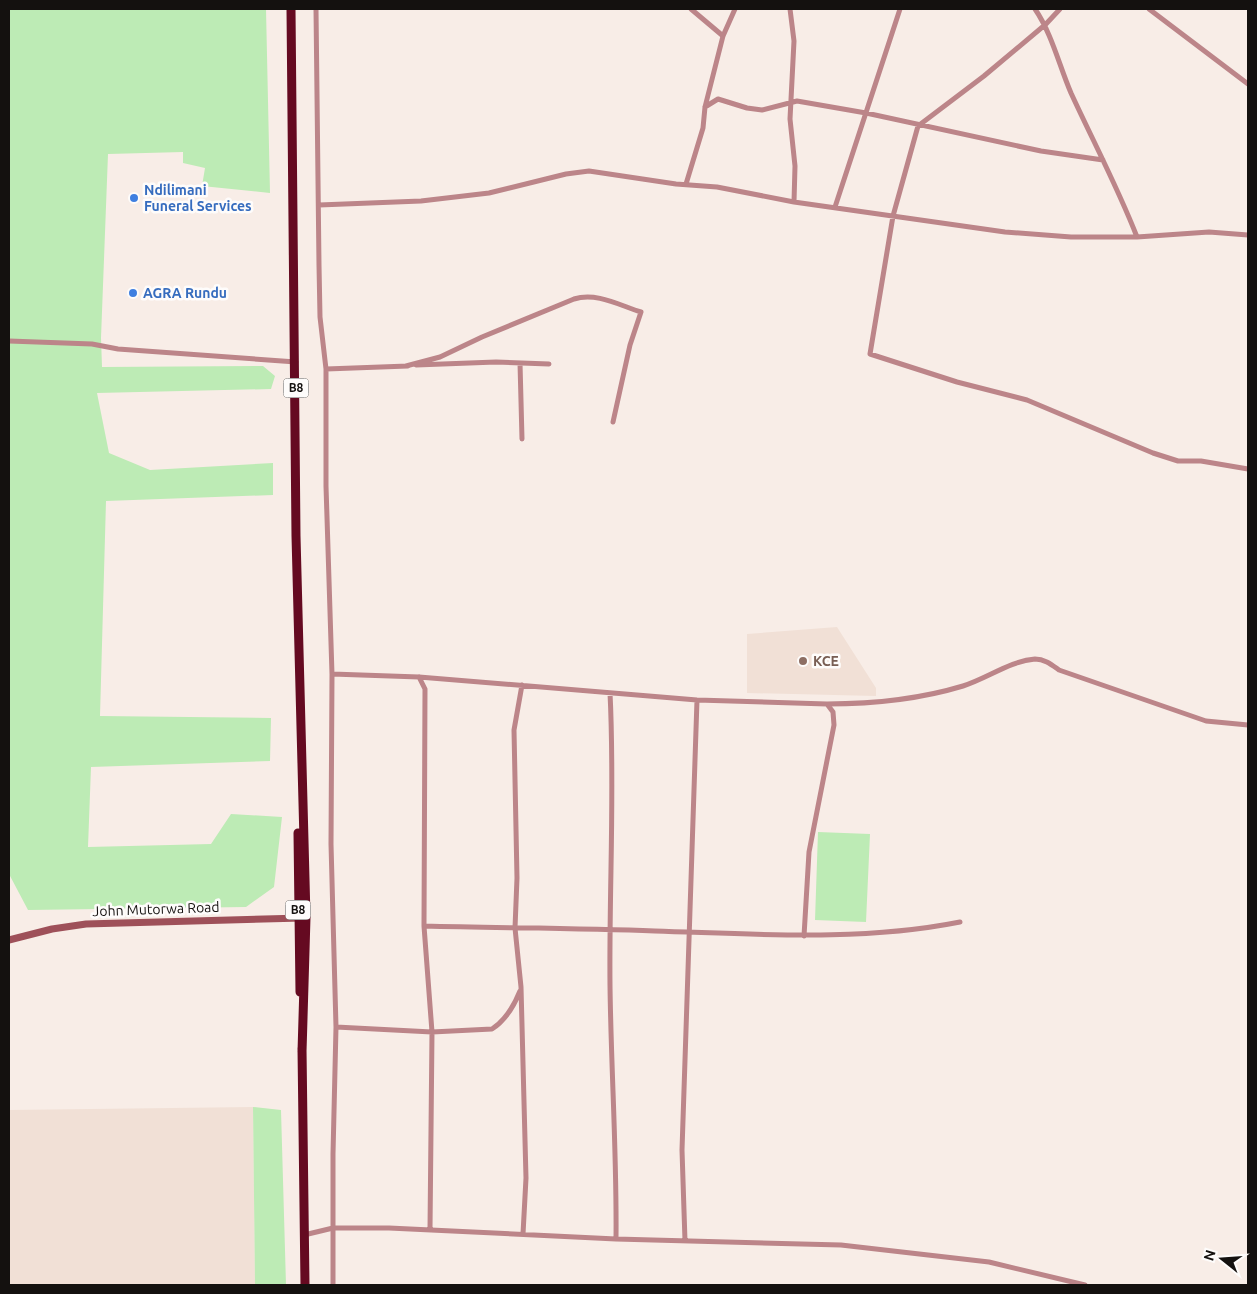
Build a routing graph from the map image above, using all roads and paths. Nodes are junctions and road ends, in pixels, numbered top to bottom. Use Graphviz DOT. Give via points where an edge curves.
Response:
graph roads {
  1 [pos="291,9"];
  2 [pos="316,9"];
  3 [pos="691,9"];
  4 [pos="735,9"];
  5 [pos="790,9"];
  6 [pos="900,9"];
  7 [pos="1035,9"];
  8 [pos="1060,9"];
  9 [pos="1149,9"];
  10 [pos="1046,24"];
  11 [pos="723,36"];
  12 [pos="1248,84"];
  13 [pos="791,101"];
  14 [pos="705,107"];
  15 [pos="866,113"];
  16 [pos="918,126"];
  17 [pos="1103,160"];
  18 [pos="686,184"];
  19 [pos="794,202"];
  20 [pos="319,205"];
  21 [pos="835,207"];
  22 [pos="893,216"];
  23 [pos="1248,234"];
  24 [pos="1138,237"];
  25 [pos="9,341"];
  26 [pos="296,362"];
  27 [pos="520,363"];
  28 [pos="549,364"];
  29 [pos="406,366"];
  30 [pos="326,369"];
  31 [pos="613,422"];
  32 [pos="522,439"];
  33 [pos="1248,469"];
  34 [pos="332,674"];
  35 [pos="419,677"];
  36 [pos="522,685"];
  37 [pos="610,693"];
  38 [pos="697,700"];
  39 [pos="827,704"];
  40 [pos="1248,725"];
  41 [pos="302,918"];
  42 [pos="960,922"];
  43 [pos="424,926"];
  44 [pos="515,928"];
  45 [pos="610,929"];
  46 [pos="690,932"];
  47 [pos="804,936"];
  48 [pos="9,940"];
  49 [pos="521,987"];
  50 [pos="336,1027"];
  51 [pos="432,1032"];
  52 [pos="333,1228"];
  53 [pos="430,1229"];
  54 [pos="523,1234"];
  55 [pos="304,1235"];
  56 [pos="616,1239"];
  57 [pos="685,1241"];
  58 [pos="305,1285"];
  59 [pos="334,1285"];
  60 [pos="1085,1285"];
  1 -- 26 [label="highway, B8"];
  2 -- 20 [label="street"];
  3 -- 11 [label="street"];
  4 -- 11 [label="street"];
  5 -- 13 [label="street" via="794,41"];
  6 -- 15 [label="street"];
  7 -- 10 [label="street"];
  8 -- 10 [label="street"];
  9 -- 12 [label="street"];
  10 -- 16 [label="street"];
  10 -- 17 [label="street" via="1071,93"];
  11 -- 14 [label="street"];
  13 -- 14 [label="street" via="762,110 718,100"];
  13 -- 15 [label="street"];
  13 -- 19 [label="street"];
  14 -- 18 [label="street"];
  15 -- 16 [label="street"];
  15 -- 21 [label="street"];
  16 -- 17 [label="street"];
  16 -- 22 [label="street"];
  17 -- 24 [label="street"];
  18 -- 19 [label="street"];
  18 -- 20 [label="street" via="589,171 489,193 421,201"];
  19 -- 21 [label="street"];
  20 -- 30 [label="street" via="320,318"];
  21 -- 22 [label="street"];
  22 -- 24 [label="street" via="1005,232 1071,237"];
  22 -- 33 [label="street" via="870,354 1027,400 1178,461 1201,461"];
  23 -- 24 [label="street" via="1209,232"];
  25 -- 26 [label="street" via="92,344 118,349"];
  26 -- 41 [label="highway, B8"];
  27 -- 28 [label="street"];
  27 -- 29 [label="street"];
  27 -- 32 [label="street"];
  29 -- 30 [label="street"];
  29 -- 31 [label="street" via="440,357 574,299 586,295 597,297 641,312 630,345"];
  30 -- 34 [label="street"];
  34 -- 35 [label="street"];
  34 -- 50 [label="street"];
  35 -- 36 [label="street"];
  35 -- 43 [label="street" via="425,689"];
  36 -- 37 [label="street"];
  36 -- 44 [label="street" via="514,730"];
  37 -- 38 [label="street"];
  37 -- 45 [label="street"];
  38 -- 39 [label="street"];
  38 -- 46 [label="street"];
  39 -- 40 [label="street" via="898,700 962,686 1005,668 1038,659 1059,670 1206,721"];
  39 -- 47 [label="street" via="833,712 834,724 809,852"];
  41 -- 48 [label="street, John Mutorwa Road" via="86,924"];
  41 -- 55 [label="highway, B8"];
  42 -- 47 [label="street" via="924,929"];
  43 -- 44 [label="street"];
  43 -- 51 [label="street"];
  44 -- 45 [label="street"];
  44 -- 49 [label="street"];
  45 -- 46 [label="street"];
  45 -- 56 [label="street"];
  46 -- 47 [label="street"];
  46 -- 57 [label="street" via="682,1150"];
  49 -- 51 [label="street" via="514,1005 492,1029"];
  49 -- 54 [label="street" via="526,1178"];
  50 -- 51 [label="street"];
  50 -- 52 [label="street"];
  51 -- 53 [label="street"];
  52 -- 53 [label="street"];
  52 -- 55 [label="street"];
  52 -- 59 [label="street"];
  53 -- 54 [label="street"];
  54 -- 56 [label="street"];
  55 -- 58 [label="highway, B8"];
  56 -- 57 [label="street"];
  57 -- 60 [label="street" via="841,1245 989,1262"];
}
